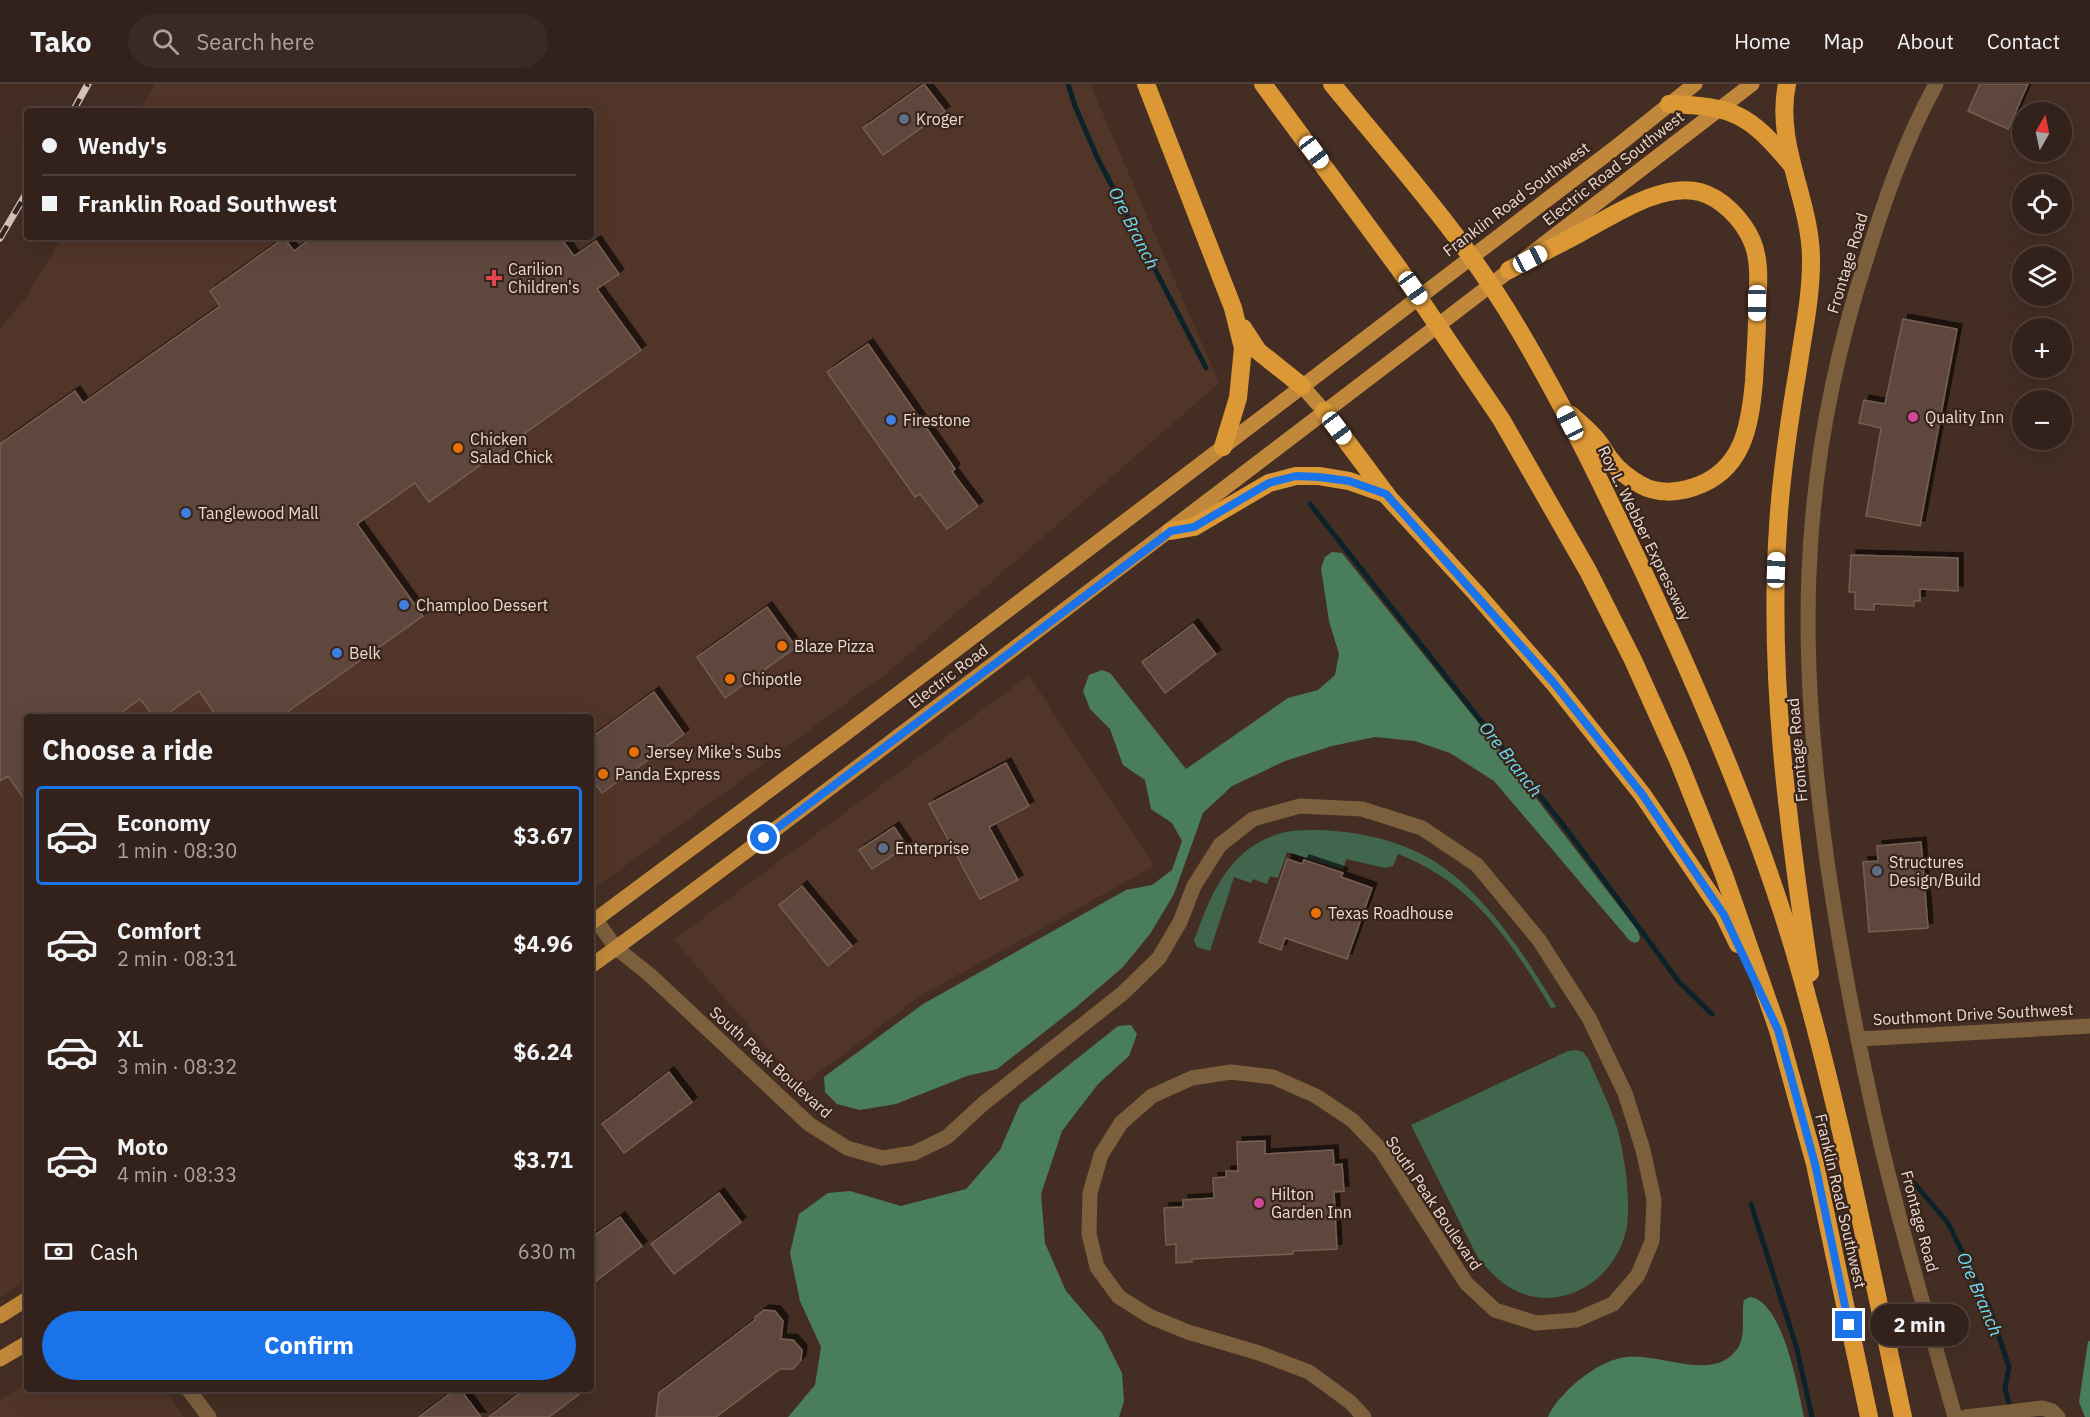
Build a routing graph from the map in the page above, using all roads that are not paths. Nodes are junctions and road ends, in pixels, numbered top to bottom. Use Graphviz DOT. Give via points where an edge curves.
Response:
graph roads {
  1 [pos="1146,84"];
  2 [pos="1263,84"];
  3 [pos="1332,84"];
  4 [pos="1695,84"];
  5 [pos="1752,84"];
  6 [pos="1787,84"];
  7 [pos="1936,84"];
  8 [pos="1669,104"];
  9 [pos="1720,108"];
  10 [pos="1790,163"];
  11 [pos="1509,270"];
  12 [pos="1233,308"];
  13 [pos="1302,386"];
  14 [pos="1561,405"];
  15 [pos="1324,411"];
  16 [pos="1223,447"];
  17 [pos="1386,494"];
  18 [pos="1171,531"];
  19 [pos="594,921"];
  20 [pos="594,923"];
  21 [pos="616,948"];
  22 [pos="594,964"];
  23 [pos="2090,1026"];
  24 [pos="1778,1030"];
  25 [pos="1858,1039"];
  26 [pos="1822,1052"];
  27 [pos="24,1301"];
  28 [pos="0,1316"];
  29 [pos="24,1345"];
  30 [pos="0,1359"];
  31 [pos="190,1392"];
  32 [pos="209,1417"];
  33 [pos="1364,1417"];
  34 [pos="1869,1417"];
  35 [pos="1902,1417"];
  36 [pos="1955,1417"];
  37 [pos="1965,1417"];
  38 [pos="2058,1417"];
  1 -- 12 [label="highway"];
  2 -- 24 [label="highway" via="1401,270 1463,361 1588,571 1678,760 1724,874"];
  3 -- 14 [label="highway, Roy L. Webber Expressway" via="1451,228 1518,328"];
  4 -- 8 [label="main road, Franklin Road Southwest"];
  5 -- 9 [label="main road, Electric Road Southwest"];
  6 -- 10 [label="highway"];
  7 -- 25 [label="street, Frontage Road" via="1905,150 1856,292 1833,380 1813,516 1808,657 1812,741 1835,917"];
  8 -- 9 [label="highway"];
  8 -- 13 [label="main road, Franklin Road Southwest"];
  9 -- 10 [label="highway" via="1757,127"];
  9 -- 11 [label="main road, Electric Road Southwest"];
  10 -- 26 [label="highway" via="1809,226 1811,260 1810,295 1786,440 1778,526 1776,654 1783,766 1797,888"];
  11 -- 14 [label="highway" via="1636,203 1683,190 1715,198 1743,225 1752,241 1758,263 1751,414 1735,456 1721,473 1686,490 1652,490 1618,468 1598,441"];
  11 -- 15 [label="main road, Electric Road Southwest"];
  12 -- 13 [label="highway" via="1258,351"];
  12 -- 16 [label="highway" via="1243,348 1238,398"];
  13 -- 15 [label="main road"];
  13 -- 16 [label="main road"];
  14 -- 26 [label="highway, Roy L. Webber Expressway" via="1660,607 1730,766 1793,947"];
  15 -- 17 [label="highway"];
  15 -- 18 [label="main road, Electric Road"];
  16 -- 19 [label="main road, Electric Road"];
  17 -- 18 [label="highway" via="1349,481 1296,476 1269,483 1194,527"];
  17 -- 24 [label="highway" via="1553,682 1642,794 1724,915"];
  18 -- 21 [label="main road, Electric Road"];
  20 -- 21 [label="street, South Peak Boulevard"];
  21 -- 22 [label="main road, Electric Road"];
  21 -- 33 [label="street, South Peak Boulevard" via="809,1124 847,1149 882,1158 915,1153 947,1137 1123,993 1159,958 1180,922 1194,886 1220,845 1253,819 1300,806 1362,809 1422,828 1477,866 1539,940 1589,1018 1625,1093 1654,1200 1652,1241 1638,1275 1613,1304 1576,1320 1536,1323 1495,1310 1466,1283 1381,1150 1352,1120 1316,1096 1273,1077 1231,1072 1192,1078 1152,1096 1121,1123 1101,1155 1090,1193 1089,1234 1097,1267 1119,1297 1188,1332 1309,1372"];
  23 -- 25 [label="street, Southmont Drive Southwest"];
  24 -- 34 [label="highway, Franklin Road Southwest" via="1815,1164"];
  25 -- 36 [label="street, Frontage Road" via="1904,1233"];
  26 -- 35 [label="highway, Franklin Road Southwest"];
  27 -- 28 [label="main road"];
  29 -- 30 [label="main road"];
  31 -- 32 [label="street"];
  37 -- 38 [label="street" via="2042,1408"];
}
